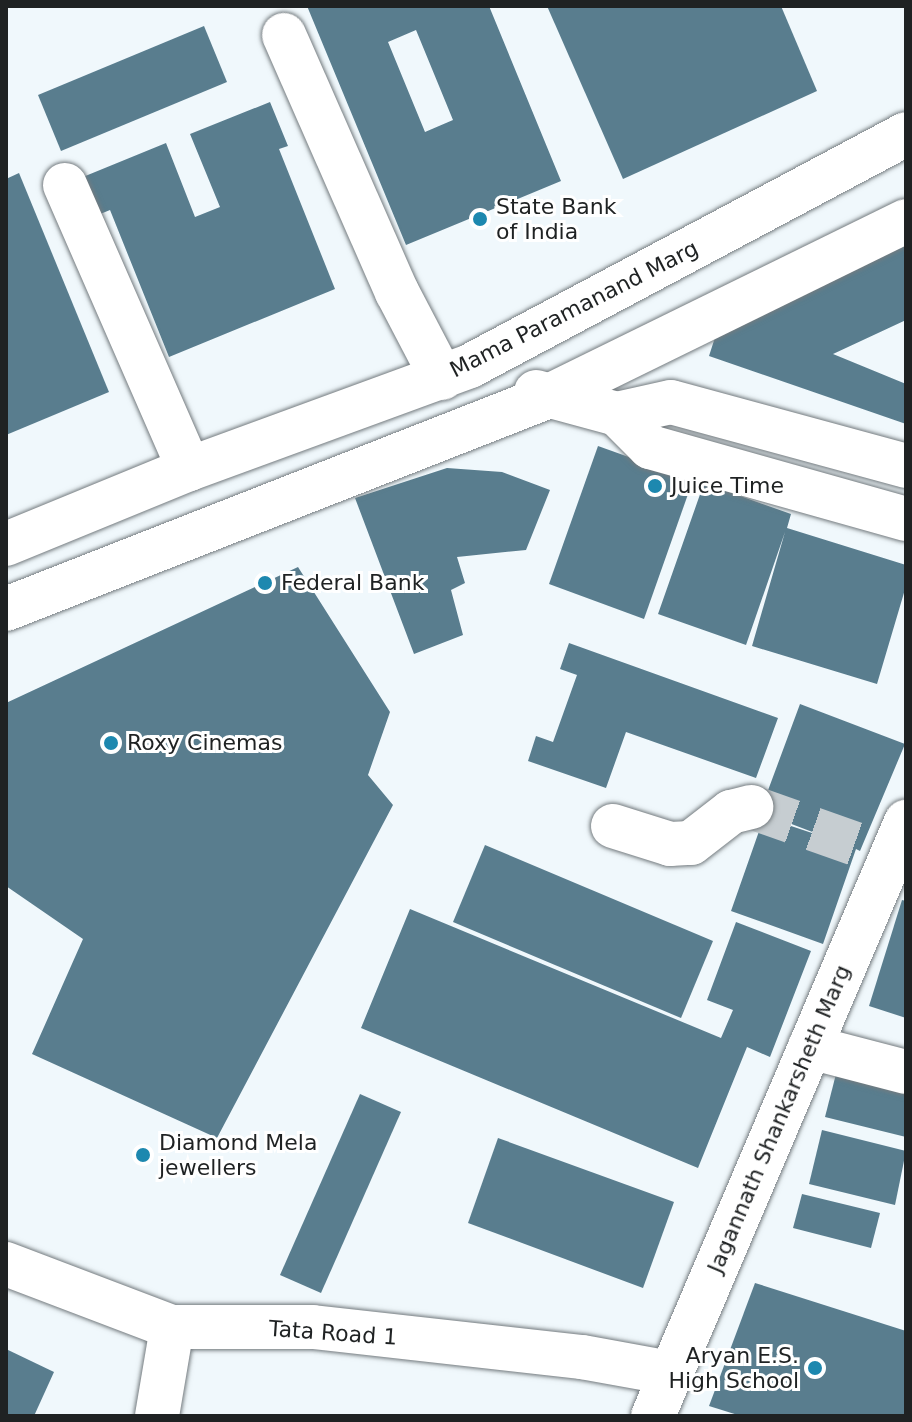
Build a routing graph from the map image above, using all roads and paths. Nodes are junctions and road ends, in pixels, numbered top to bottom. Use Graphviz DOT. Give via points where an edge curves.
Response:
graph roads {
  1 [pos="284,35"];
  2 [pos="906,134"];
  3 [pos="65,185"];
  4 [pos="906,221"];
  5 [pos="456,372"];
  6 [pos="547,397"];
  7 [pos="617,414"];
  8 [pos="840,448"];
  9 [pos="906,466"];
  10 [pos="189,469"];
  11 [pos="827,497"];
  12 [pos="906,519"];
  13 [pos="6,544"];
  14 [pos="6,609"];
  15 [pos="751,807"];
  16 [pos="613,826"];
  17 [pos="887,842"];
  18 [pos="810,1047"];
  19 [pos="906,1072"];
  20 [pos="6,1264"];
  21 [pos="172,1327"];
  22 [pos="670,1373"];
  23 [pos="157,1416"];
  24 [pos="653,1416"];
  1 -- 5 [label="main road" via="397,292"];
  2 -- 5 [label="main road, Mama Paramanand Marg"];
  3 -- 10 [label="main road"];
  4 -- 6 [label="main road"];
  5 -- 6 [label="main road"];
  5 -- 10 [label="main road, Mama Paramanand Marg"];
  6 -- 7 [label="main road"];
  6 -- 14 [label="main road"];
  7 -- 8 [label="main road" via="671,402"];
  7 -- 11 [label="main road" via="650,447"];
  8 -- 9 [label="main road"];
  8 -- 11 [label="main road"];
  10 -- 13 [label="main road, Mama Paramanand Marg"];
  11 -- 12 [label="main road"];
  15 -- 16 [label="main road" via="731,812 691,843 670,844"];
  17 -- 18 [label="main road, Jagannath Shankarsheth Marg"];
  18 -- 19 [label="main road"];
  18 -- 22 [label="main road, Jagannath Shankarsheth Marg"];
  20 -- 21 [label="main road, Tata Road 1"];
  21 -- 22 [label="main road, Tata Road 1" via="313,1327 582,1357"];
  21 -- 23 [label="main road"];
  22 -- 24 [label="main road, Jagannath Shankarsheth Marg"];
}
